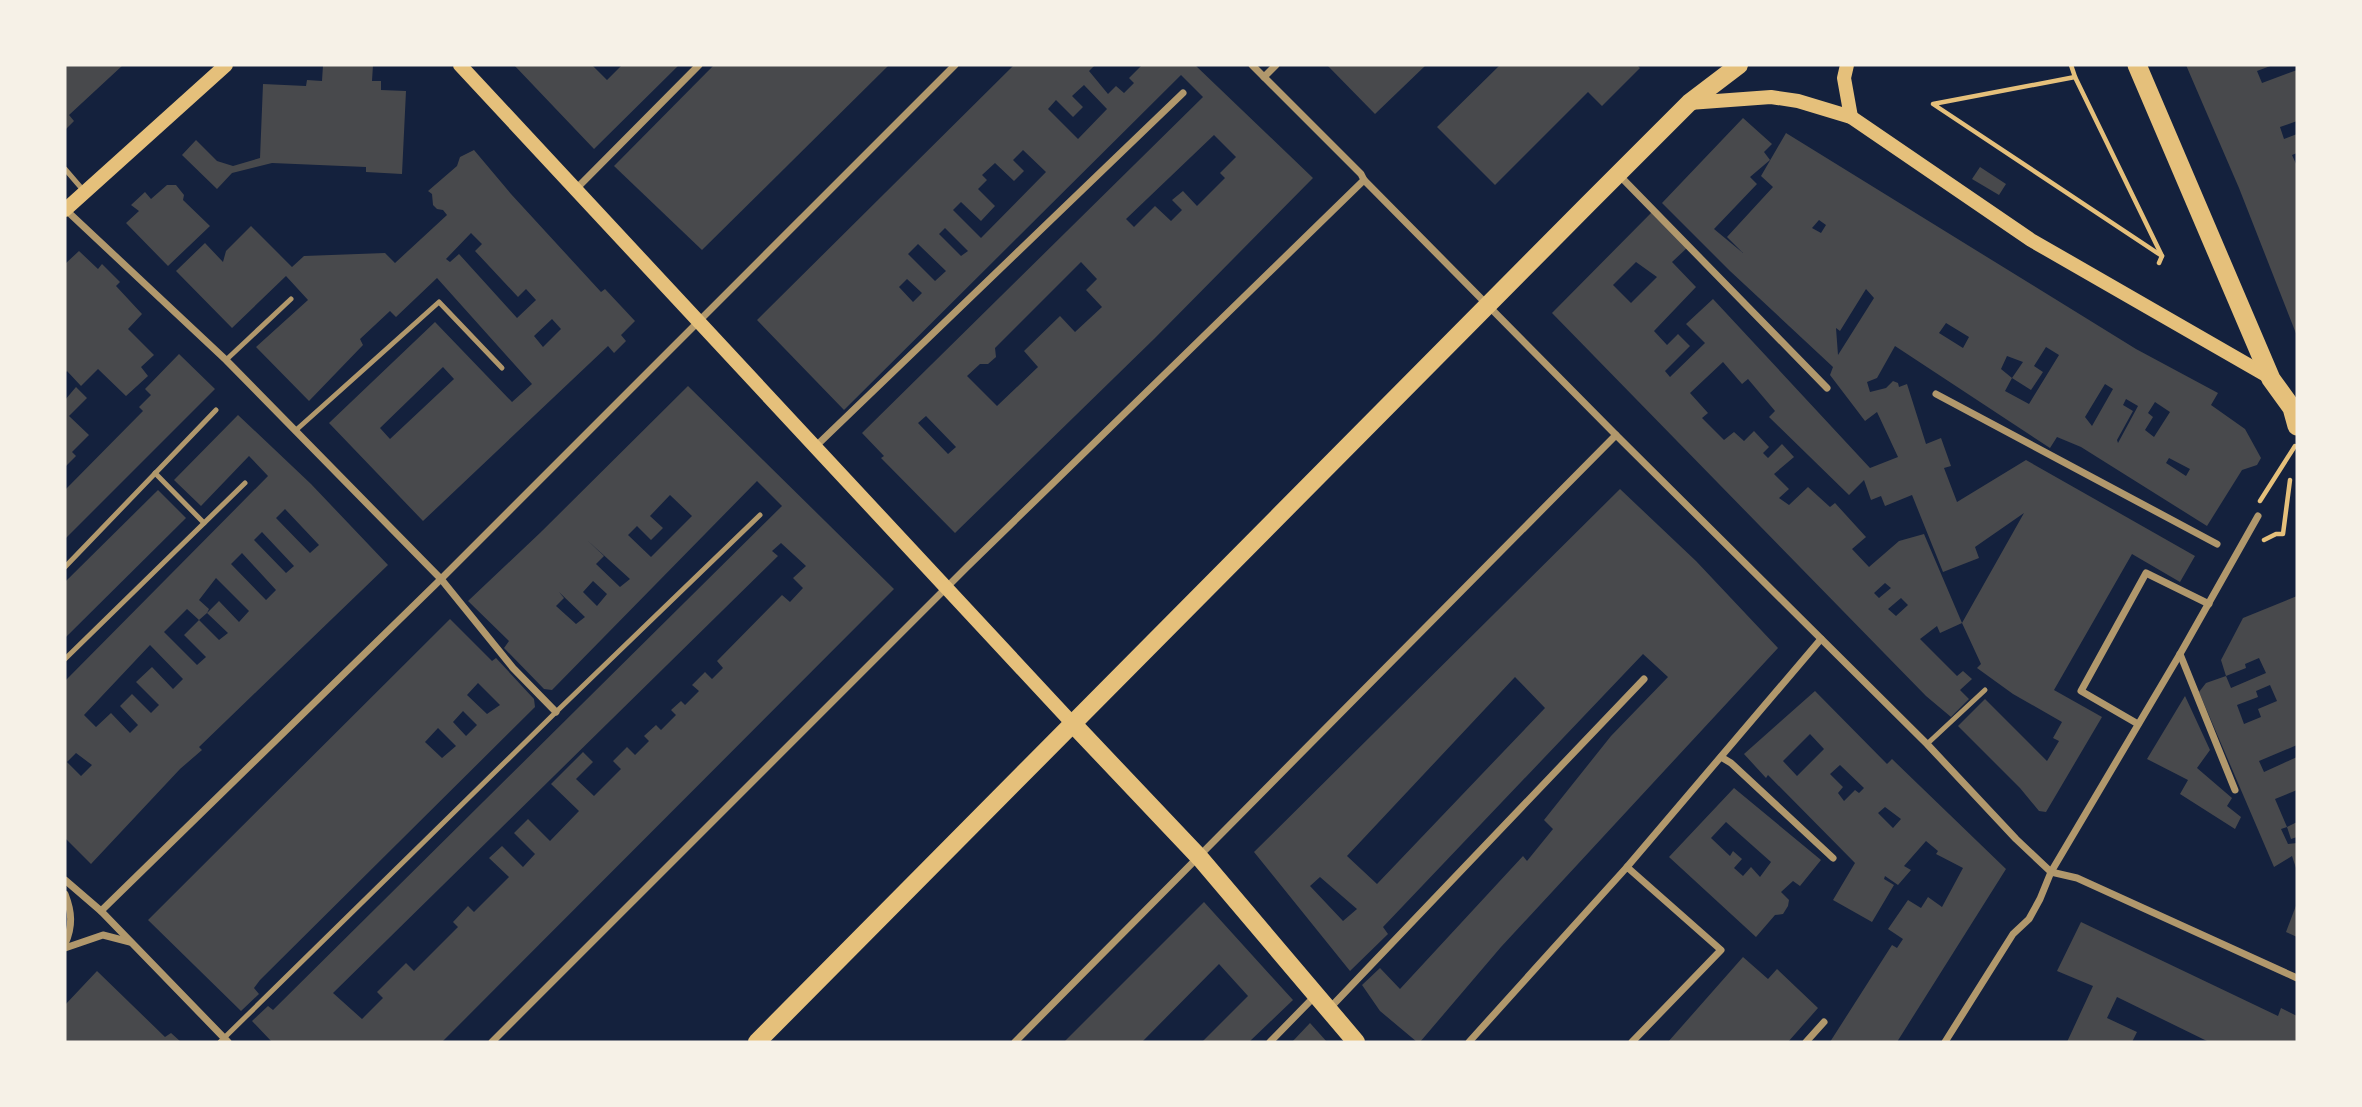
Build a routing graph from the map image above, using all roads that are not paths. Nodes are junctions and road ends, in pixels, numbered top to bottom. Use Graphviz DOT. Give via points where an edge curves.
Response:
graph roads {
  1 [pos="226,65"];
  2 [pos="460,65"];
  3 [pos="699,65"];
  4 [pos="955,65"];
  5 [pos="1252,65"];
  6 [pos="1276,65"];
  7 [pos="1738,65"];
  8 [pos="1847,65"];
  9 [pos="2137,65"];
  10 [pos="1264,77"];
  11 [pos="1182,93"];
  12 [pos="1689,103"];
  13 [pos="1851,117"];
  14 [pos="65,169"];
  15 [pos="1618,175"];
  16 [pos="1364,180"];
  17 [pos="576,188"];
  18 [pos="85,192"];
  19 [pos="65,209"];
  20 [pos="291,299"];
  21 [pos="1489,305"];
  22 [pos="699,321"];
  23 [pos="226,360"];
  24 [pos="502,368"];
  25 [pos="2271,379"];
  26 [pos="1827,388"];
  27 [pos="1936,394"];
  28 [pos="216,410"];
  29 [pos="2296,412"];
  30 [pos="295,431"];
  31 [pos="1616,435"];
  32 [pos="816,446"];
  33 [pos="155,473"];
  34 [pos="245,483"];
  35 [pos="760,515"];
  36 [pos="2258,516"];
  37 [pos="204,523"];
  38 [pos="2217,544"];
  39 [pos="65,567"];
  40 [pos="442,579"];
  41 [pos="948,587"];
  42 [pos="2209,604"];
  43 [pos="1821,639"];
  44 [pos="2180,654"];
  45 [pos="65,659"];
  46 [pos="1644,679"];
  47 [pos="1984,690"];
  48 [pos="555,712"];
  49 [pos="1073,724"];
  50 [pos="2138,724"];
  51 [pos="1927,744"];
  52 [pos="1721,757"];
  53 [pos="2235,790"];
  54 [pos="1200,858"];
  55 [pos="1833,858"];
  56 [pos="1628,867"];
  57 [pos="2051,872"];
  58 [pos="65,880"];
  59 [pos="65,894"];
  60 [pos="101,911"];
  61 [pos="131,942"];
  62 [pos="65,946"];
  63 [pos="2297,978"];
  64 [pos="1315,996"];
  65 [pos="1328,1010"];
  66 [pos="1824,1022"];
  67 [pos="224,1041"];
  68 [pos="492,1042"];
  69 [pos="757,1042"];
  70 [pos="1015,1042"];
  71 [pos="1270,1042"];
  72 [pos="1356,1042"];
  73 [pos="1469,1042"];
  74 [pos="1632,1042"];
  75 [pos="1806,1042"];
  76 [pos="1945,1042"];
  1 -- 18 [label="main road"];
  2 -- 17 [label="main road"];
  3 -- 17 [label="street"];
  4 -- 22 [label="street"];
  5 -- 10 [label="street"];
  6 -- 10 [label="street"];
  7 -- 12 [label="main road"];
  8 -- 13 [label="main road" via="1844,78"];
  9 -- 25 [label="highway"];
  10 -- 16 [label="street"];
  11 -- 32 [label="street"];
  12 -- 13 [label="main road" via="1771,97"];
  12 -- 15 [label="main road"];
  13 -- 25 [label="main road" via="2031,240"];
  14 -- 18 [label="lane"];
  15 -- 21 [label="main road"];
  15 -- 26 [label="street"];
  16 -- 21 [label="street"];
  16 -- 41 [label="street"];
  17 -- 22 [label="main road"];
  18 -- 19 [label="main road"];
  19 -- 23 [label="street"];
  20 -- 23 [label="lane"];
  21 -- 31 [label="street"];
  21 -- 49 [label="main road"];
  22 -- 32 [label="main road"];
  22 -- 40 [label="street"];
  23 -- 30 [label="street"];
  24 -- 30 [label="lane" via="439,302"];
  25 -- 29 [label="highway"];
  27 -- 38 [label="street"];
  28 -- 33 [label="lane"];
  30 -- 40 [label="street"];
  31 -- 43 [label="street"];
  31 -- 54 [label="street"];
  32 -- 41 [label="main road"];
  33 -- 37 [label="lane"];
  33 -- 39 [label="lane"];
  34 -- 37 [label="lane"];
  35 -- 48 [label="lane"];
  36 -- 42 [label="street"];
  37 -- 45 [label="lane"];
  40 -- 48 [label="street" via="513,668"];
  40 -- 60 [label="street"];
  41 -- 49 [label="main road"];
  41 -- 68 [label="street"];
  42 -- 44 [label="street"];
  42 -- 50 [label="street" via="2146,573 2081,691"];
  43 -- 51 [label="street"];
  43 -- 52 [label="street"];
  44 -- 50 [label="street"];
  44 -- 53 [label="street"];
  46 -- 65 [label="street"];
  47 -- 51 [label="lane"];
  48 -- 67 [label="lane"];
  49 -- 54 [label="main road"];
  49 -- 69 [label="main road"];
  50 -- 57 [label="street"];
  51 -- 57 [label="street"];
  52 -- 55 [label="street"];
  52 -- 56 [label="street"];
  54 -- 64 [label="main road"];
  54 -- 70 [label="street"];
  56 -- 73 [label="street"];
  56 -- 74 [label="street" via="1721,950"];
  57 -- 63 [label="street" via="2077,878"];
  57 -- 76 [label="street" via="2029,919 2013,934"];
  58 -- 60 [label="street"];
  59 -- 62 [label="street" via="71,913"];
  60 -- 61 [label="street"];
  61 -- 62 [label="street" via="103,934"];
  61 -- 67 [label="street"];
  64 -- 65 [label="main road"];
  64 -- 71 [label="street"];
  65 -- 72 [label="main road"];
  66 -- 75 [label="street"];
}
